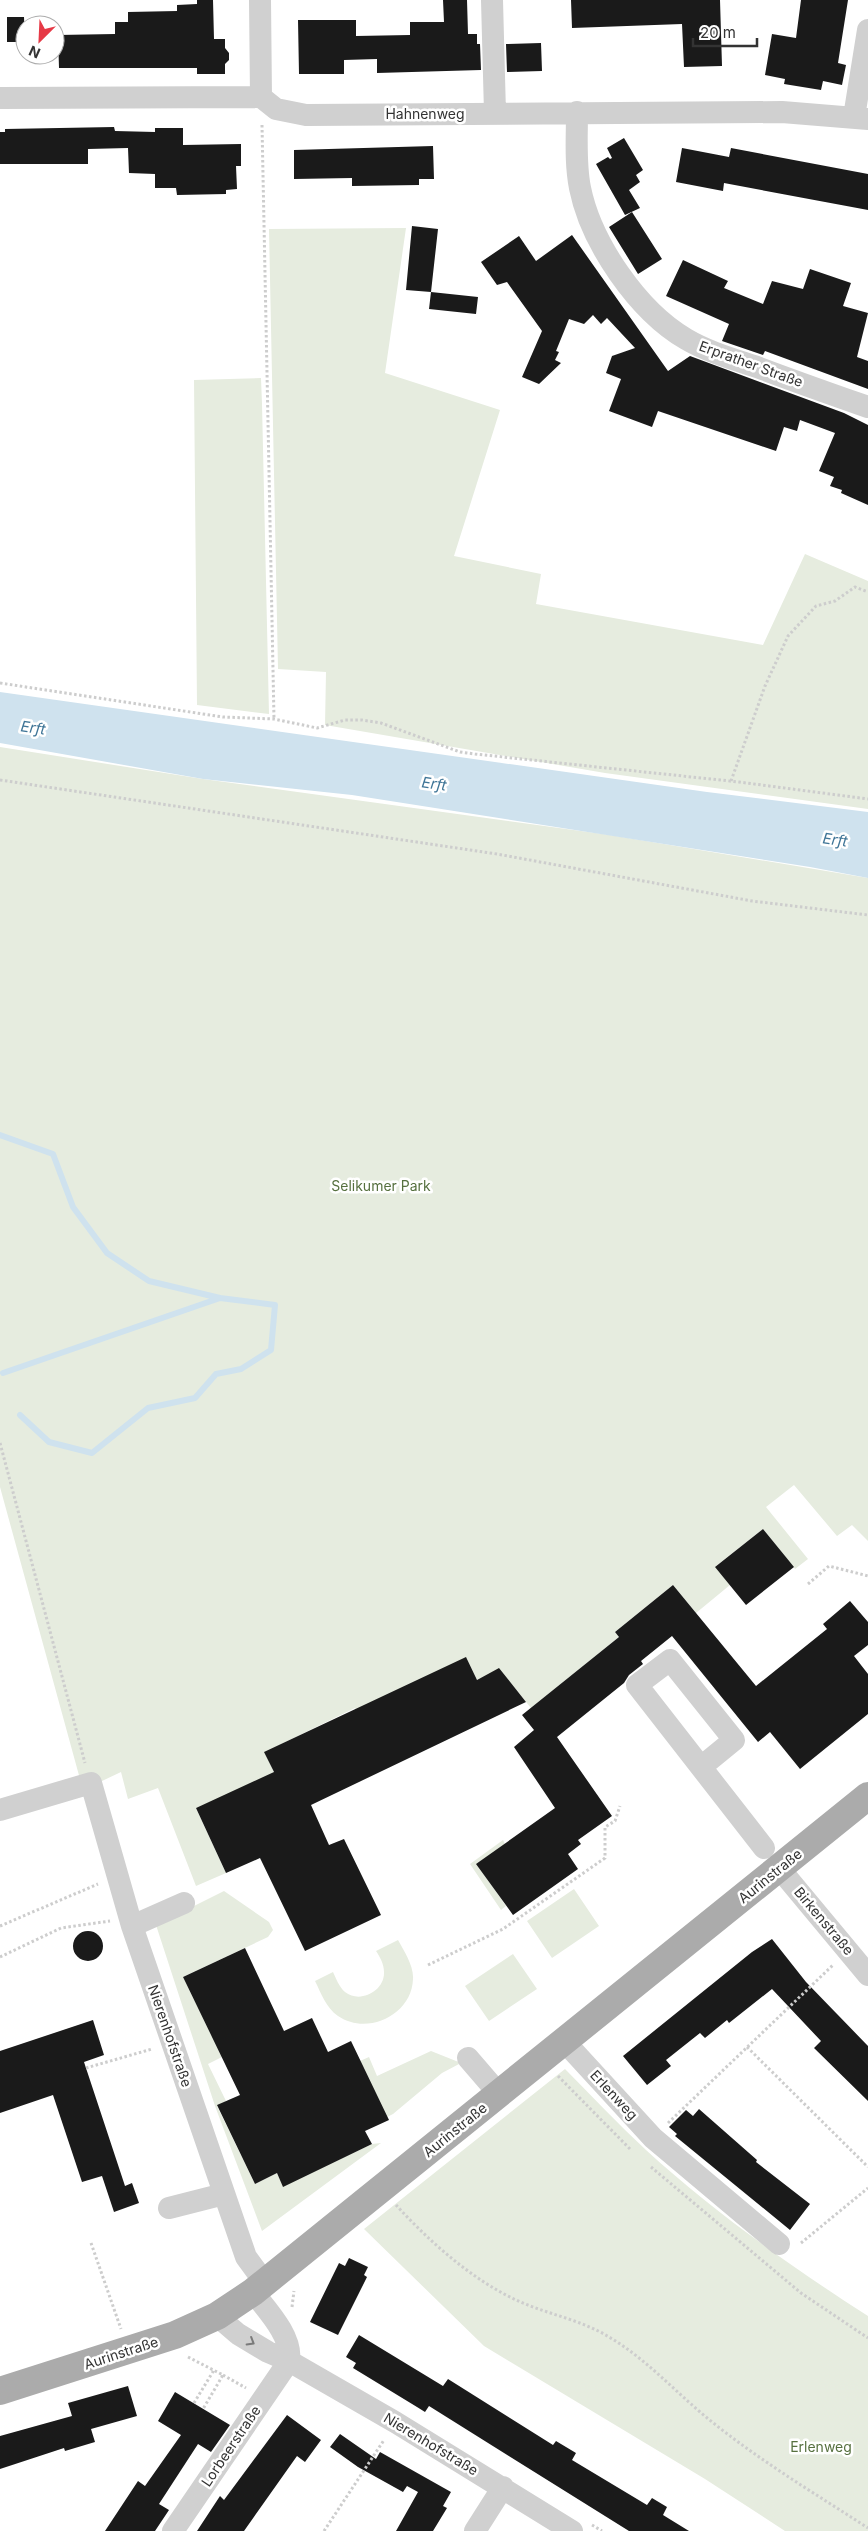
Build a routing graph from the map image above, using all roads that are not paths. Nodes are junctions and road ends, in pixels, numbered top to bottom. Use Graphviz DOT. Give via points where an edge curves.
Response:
graph roads {
  1 [pos="260,0"];
  2 [pos="492,0"];
  3 [pos="868,30"];
  4 [pos="261,97"];
  5 [pos="0,98"];
  6 [pos="577,112"];
  7 [pos="495,113"];
  8 [pos="861,118"];
  9 [pos="868,407"];
  10 [pos="701,1767"];
  11 [pos="868,1796"];
  12 [pos="0,1810"];
  13 [pos="772,1858"];
  14 [pos="184,1903"];
  15 [pos="132,1926"];
  16 [pos="868,1975"];
  17 [pos="564,2041"];
  18 [pos="468,2058"];
  19 [pos="499,2094"];
  20 [pos="224,2194"];
  21 [pos="169,2208"];
  22 [pos="785,2253"];
  23 [pos="259,2287"];
  24 [pos="216,2316"];
  25 [pos="289,2361"];
  26 [pos="0,2391"];
  27 [pos="503,2487"];
  28 [pos="173,2531"];
  29 [pos="475,2531"];
  30 [pos="572,2531"];
  1 -- 4 [label="street"];
  2 -- 7 [label="street"];
  3 -- 8 [label="street, Hahnenweg"];
  4 -- 5 [label="street"];
  4 -- 7 [label="street, Hahnenweg" via="276,109 306,115"];
  6 -- 7 [label="street, Hahnenweg"];
  6 -- 8 [label="street, Hahnenweg" via="782,112"];
  6 -- 9 [label="street, Erprather Straße" via="577,166 591,225 637,298 672,331 707,350"];
  10 -- 10 [label="street, Birkenstraße" via="734,1740 670,1660 637,1685"];
  10 -- 13 [label="street, Birkenstraße"];
  11 -- 13 [label="main road, Aurinstraße"];
  12 -- 15 [label="street, Nierenhofstraße" via="91,1783"];
  13 -- 16 [label="street, Birkenstraße"];
  13 -- 17 [label="main road, Aurinstraße"];
  14 -- 15 [label="street"];
  15 -- 20 [label="street, Nierenhofstraße"];
  17 -- 19 [label="main road, Aurinstraße"];
  17 -- 22 [label="street, Erlenweg" via="652,2138"];
  18 -- 19 [label="street"];
  19 -- 23 [label="main road, Aurinstraße"];
  20 -- 21 [label="street"];
  20 -- 23 [label="street, Nierenhofstraße"];
  23 -- 24 [label="main road, Aurinstraße"];
  23 -- 25 [label="street, Nierenhofstraße" via="291,2350"];
  24 -- 25 [label="street, Nierenhofstraße, one-way" via="238,2334"];
  24 -- 26 [label="main road, Aurinstraße" via="174,2335"];
  25 -- 27 [label="street, Nierenhofstraße"];
  25 -- 28 [label="street, Lorbeerstraße"];
  27 -- 29 [label="street"];
  27 -- 30 [label="street, Nierenhofstraße"];
}
